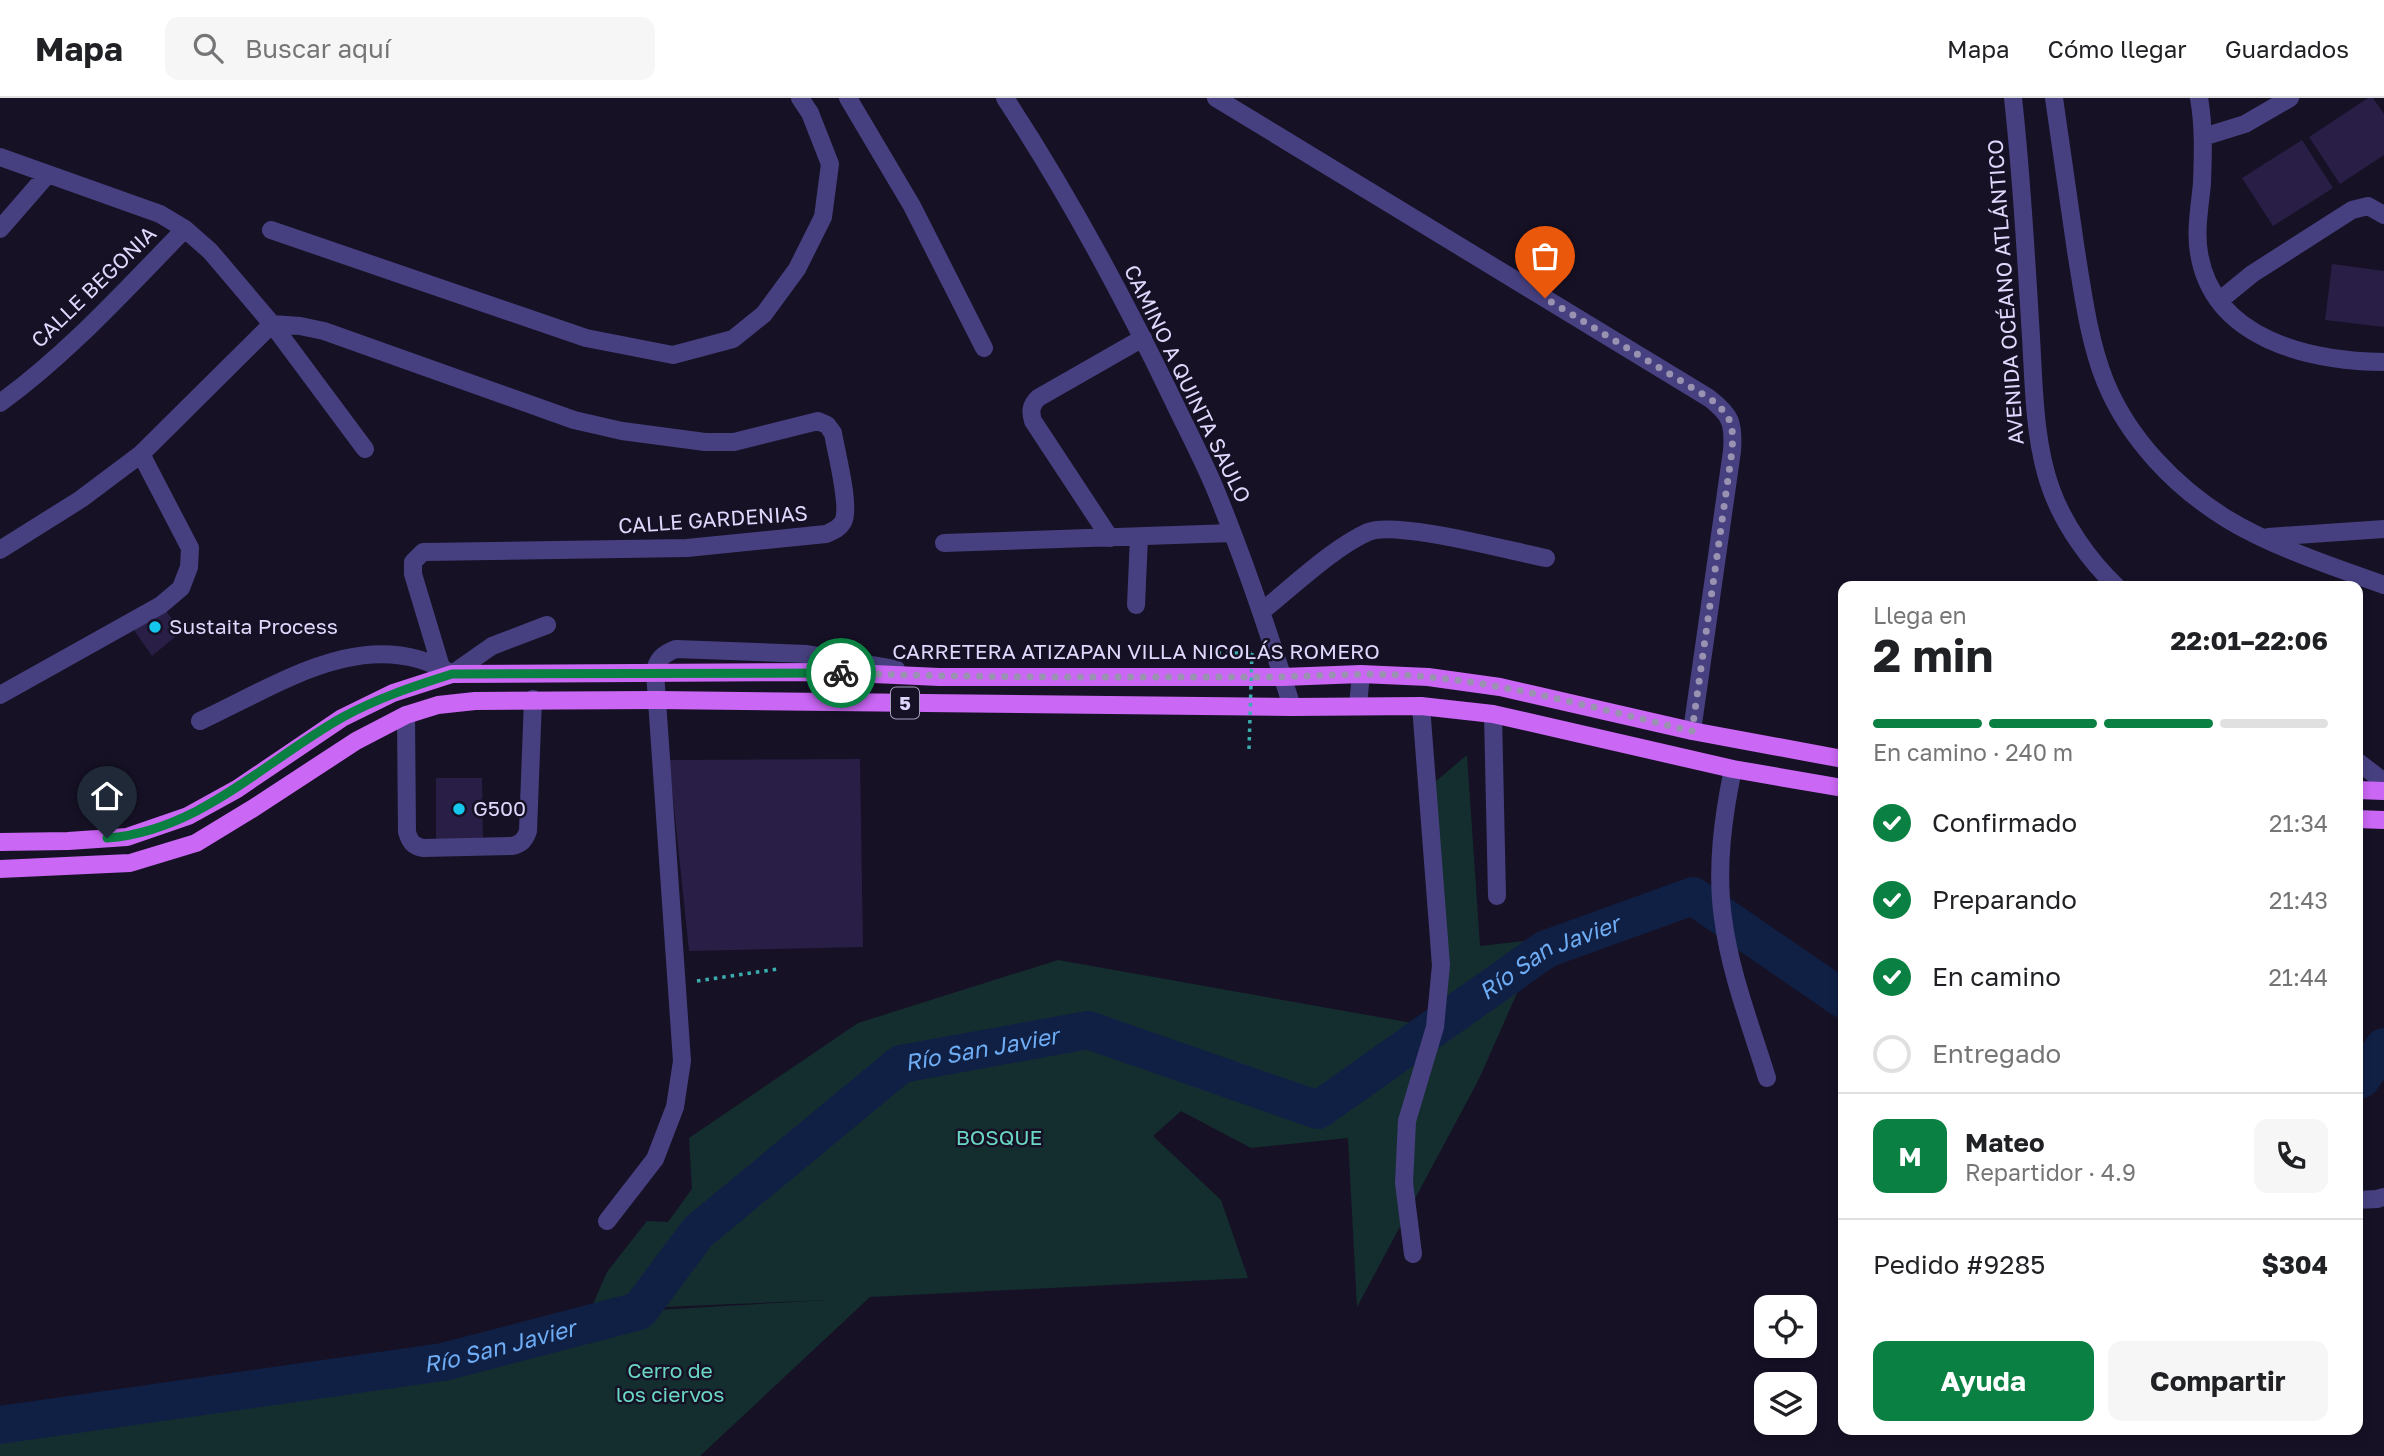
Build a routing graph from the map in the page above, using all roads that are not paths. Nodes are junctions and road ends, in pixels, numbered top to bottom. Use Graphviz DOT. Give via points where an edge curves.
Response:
graph roads {
  1 [pos="800,98"];
  2 [pos="848,98"];
  3 [pos="1005,98"];
  4 [pos="1216,98"];
  5 [pos="2014,98"];
  6 [pos="2054,98"];
  7 [pos="2199,98"];
  8 [pos="2290,98"];
  9 [pos="2203,137"];
  10 [pos="0,157"];
  11 [pos="47,175"];
  12 [pos="2384,215"];
  13 [pos="0,229"];
  14 [pos="186,229"];
  15 [pos="271,230"];
  16 [pos="2219,301"];
  17 [pos="272,324"];
  18 [pos="1143,338"];
  19 [pos="984,348"];
  20 [pos="2384,362"];
  21 [pos="0,403"];
  22 [pos="365,449"];
  23 [pos="141,454"];
  24 [pos="2384,529"];
  25 [pos="1233,533"];
  26 [pos="1139,537"];
  27 [pos="2261,537"];
  28 [pos="1110,538"];
  29 [pos="944,543"];
  30 [pos="0,550"];
  31 [pos="1546,558"];
  32 [pos="2111,581"];
  33 [pos="2384,585"];
  34 [pos="1136,605"];
  35 [pos="1261,612"];
  36 [pos="547,625"];
  37 [pos="446,670"];
  38 [pos="655,673"];
  39 [pos="1361,674"];
  40 [pos="1283,677"];
  41 [pos="0,695"];
  42 [pos="533,699"];
  43 [pos="657,700"];
  44 [pos="1358,705"];
  45 [pos="1421,706"];
  46 [pos="1292,707"];
  47 [pos="1493,714"];
  48 [pos="406,715"];
  49 [pos="200,722"];
  50 [pos="1692,731"];
  51 [pos="1838,758"];
  52 [pos="2363,766"];
  53 [pos="1733,769"];
  54 [pos="2384,782"];
  55 [pos="1838,787"];
  56 [pos="2363,790"];
  57 [pos="2384,791"];
  58 [pos="2363,819"];
  59 [pos="2384,820"];
  60 [pos="0,842"];
  61 [pos="0,869"];
  62 [pos="1497,896"];
  63 [pos="1767,1079"];
  64 [pos="2384,1196"];
  65 [pos="2363,1200"];
  66 [pos="607,1221"];
  67 [pos="1413,1254"];
  1 -- 15 [label="street" via="830,164 823,217 797,269 764,314 733,339 673,355 586,338"];
  2 -- 19 [label="street" via="912,206"];
  3 -- 18 [label="street, CAMINO A QUINTA SAULO"];
  4 -- 50 [label="street" via="1724,410 1733,428 1732,451"];
  5 -- 32 [label="street, AVENIDA OCÉANO ATLÁNTICO" via="2042,453 2051,489 2070,528"];
  6 -- 27 [label="street" via="2082,288 2105,381 2128,425 2157,461 2190,493"];
  7 -- 9 [label="street"];
  8 -- 9 [label="street" via="2245,124"];
  9 -- 16 [label="street" via="2199,253"];
  10 -- 11 [label="street"];
  11 -- 13 [label="street"];
  11 -- 14 [label="street" via="160,214"];
  12 -- 16 [label="street" via="2368,206 2351,210"];
  14 -- 17 [label="street"];
  14 -- 21 [label="street, CALLE BEGONIA" via="30,382"];
  16 -- 20 [label="street" via="2249,330 2276,344 2351,361"];
  17 -- 22 [label="street"];
  17 -- 23 [label="street"];
  17 -- 37 [label="street, CALLE GARDENIAS" via="324,331 575,419 622,431 734,442 818,421 832,433 846,507 845,520 826,534 687,548 423,552 413,562 413,574"];
  18 -- 25 [label="street, CAMINO A QUINTA SAULO"];
  18 -- 28 [label="street" via="1038,398 1030,412"];
  23 -- 30 [label="street"];
  23 -- 41 [label="street" via="190,548 190,568 181,588 161,605"];
  24 -- 27 [label="street"];
  25 -- 26 [label="street"];
  25 -- 35 [label="street, CAMINO A QUINTA SAULO"];
  26 -- 28 [label="street"];
  26 -- 34 [label="street"];
  27 -- 33 [label="street"];
  28 -- 29 [label="street"];
  31 -- 35 [label="street" via="1401,528 1370,531 1345,545"];
  35 -- 40 [label="street, CAMINO A QUINTA SAULO"];
  36 -- 37 [label="street"];
  37 -- 38 [label="main road, CARRETERA ATIZAPAN VILLA NICOLÁS ROMERO / 5"];
  37 -- 49 [label="street" via="405,656 366,653 327,662"];
  37 -- 60 [label="main road, CARRETERA ATIZAPAN VILLA NICOLÁS ROMERO / 5" via="342,718 237,789 188,816 127,837"];
  38 -- 40 [label="main road, CARRETERA ATIZAPAN VILLA NICOLÁS ROMERO / 5"];
  38 -- 43 [label="street"];
  39 -- 40 [label="main road, CARRETERA ATIZAPAN VILLA NICOLÁS ROMERO / 5"];
  39 -- 44 [label="street"];
  39 -- 50 [label="main road, CARRETERA ATIZAPAN VILLA NICOLÁS ROMERO / 5" via="1500,687"];
  40 -- 46 [label="street, CAMINO A QUINTA SAULO"];
  42 -- 43 [label="main road, 5"];
  42 -- 48 [label="main road, 5" via="438,705"];
  42 -- 48 [label="street" via="528,831 520,844 512,846 424,848 409,841"];
  43 -- 46 [label="main road, 5"];
  43 -- 66 [label="street" via="682,1061 675,1107 655,1159"];
  44 -- 45 [label="main road, 5"];
  44 -- 46 [label="main road, 5"];
  45 -- 47 [label="main road, 5"];
  45 -- 67 [label="street" via="1441,965 1435,1027 1407,1121 1404,1182"];
  47 -- 53 [label="main road, 5"];
  47 -- 62 [label="street"];
  48 -- 61 [label="main road, 5" via="356,741 196,843 130,863"];
  50 -- 51 [label="main road, CARRETERA ATIZAPAN VILLA NICOLÁS ROMERO / 5"];
  52 -- 54 [label="street"];
  53 -- 55 [label="main road, 5"];
  53 -- 63 [label="street" via="1723,820 1723,917 1731,962"];
  56 -- 57 [label="main road"];
  58 -- 59 [label="main road"];
  64 -- 65 [label="street"];
}
